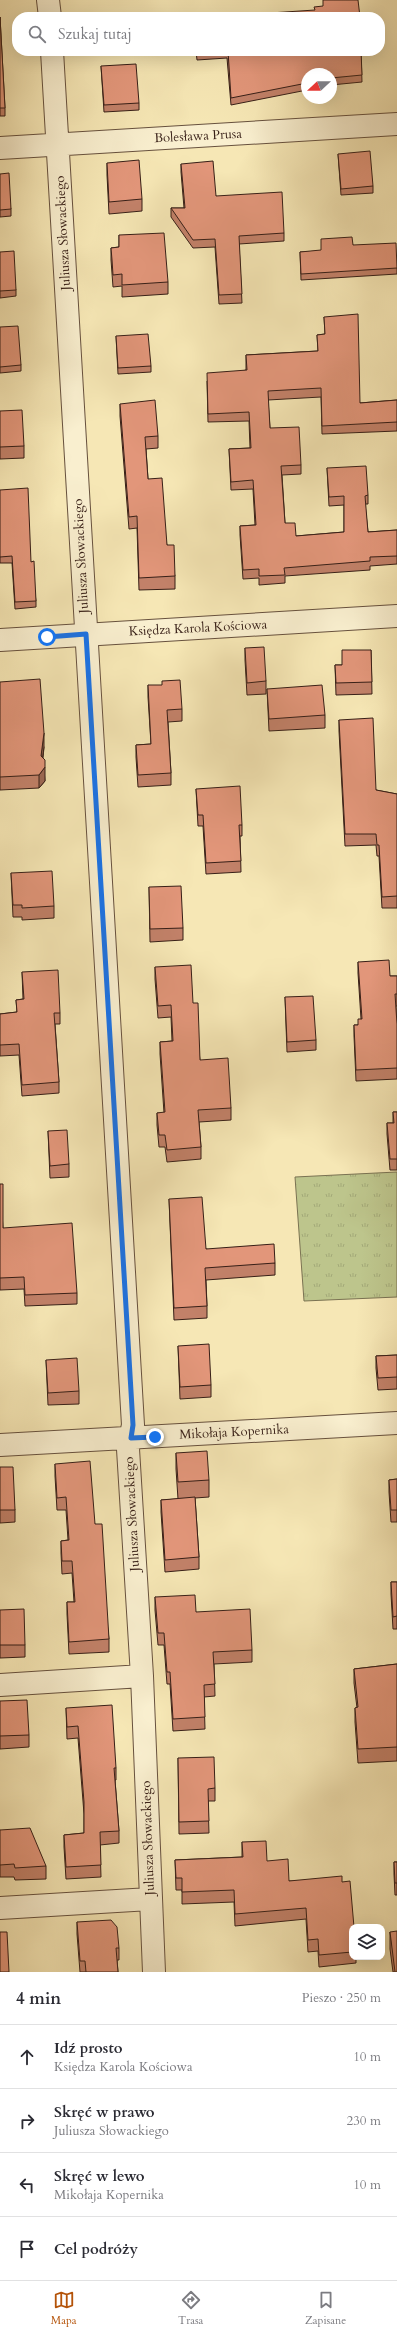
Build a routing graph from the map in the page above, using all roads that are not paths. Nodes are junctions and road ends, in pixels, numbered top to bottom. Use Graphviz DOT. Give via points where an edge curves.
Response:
graph roads {
  1 [pos="48,0"];
  2 [pos="49,12"];
  3 [pos="52,56"];
  4 [pos="397,124"];
  5 [pos="57,145"];
  6 [pos="0,148"];
  7 [pos="397,616"];
  8 [pos="86,634"];
  9 [pos="0,640"];
  10 [pos="397,1423"];
  11 [pos="131,1438"];
  12 [pos="0,1445"];
  13 [pos="142,1676"];
  14 [pos="0,1685"];
  15 [pos="150,1899"];
  16 [pos="0,1908"];
  17 [pos="154,1972"];
  1 -- 2 [label="street"];
  3 -- 5 [label="street, Juliusza Słowackiego"];
  4 -- 5 [label="street, Bolesława Prusa"];
  5 -- 6 [label="street, Bolesława Prusa"];
  5 -- 8 [label="street, Juliusza Słowackiego"];
  7 -- 8 [label="street, Księdza Karola Kościowa"];
  8 -- 9 [label="street, Księdza Karola Kościowa"];
  8 -- 11 [label="street, Juliusza Słowackiego" via="133,1425"];
  10 -- 11 [label="street, Mikołaja Kopernika"];
  11 -- 12 [label="street, Mikołaja Kopernika"];
  11 -- 13 [label="street, Juliusza Słowackiego" via="128,1449"];
  13 -- 14 [label="street"];
  13 -- 15 [label="street, Juliusza Słowackiego"];
  15 -- 16 [label="street"];
  15 -- 17 [label="street, Juliusza Słowackiego"];
}
